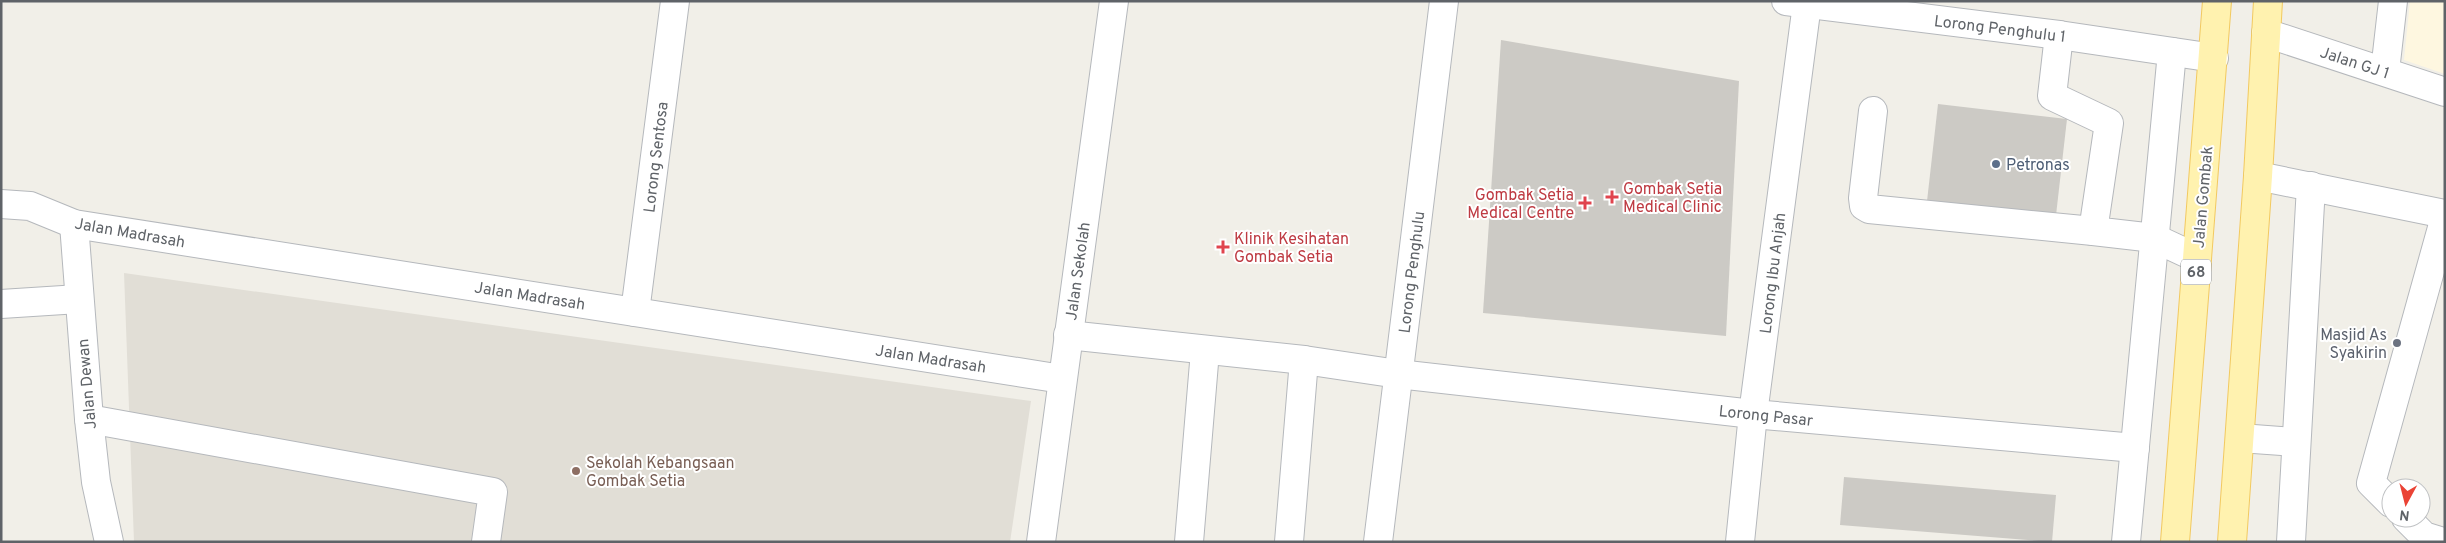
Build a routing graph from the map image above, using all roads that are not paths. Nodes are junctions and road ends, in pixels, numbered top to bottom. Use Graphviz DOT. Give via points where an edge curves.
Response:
graph roads {
  1 [pos="675,1"];
  2 [pos="1114,1"];
  3 [pos="1444,1"];
  4 [pos="2216,1"];
  5 [pos="2268,1"];
  6 [pos="2393,1"];
  7 [pos="1796,3"];
  8 [pos="2266,33"];
  9 [pos="2059,35"];
  10 [pos="2172,52"];
  11 [pos="2214,58"];
  12 [pos="2385,71"];
  13 [pos="2445,92"];
  14 [pos="1873,111"];
  15 [pos="2258,176"];
  16 [pos="1,186"];
  17 [pos="2311,186"];
  18 [pos="1,204"];
  19 [pos="30,206"];
  20 [pos="2445,216"];
  21 [pos="74,224"];
  22 [pos="2093,231"];
  23 [pos="2154,238"];
  24 [pos="2197,258"];
  25 [pos="79,299"];
  26 [pos="1,304"];
  27 [pos="635,312"];
  28 [pos="1068,335"];
  29 [pos="1205,351"];
  30 [pos="1304,360"];
  31 [pos="1398,374"];
  32 [pos="1062,379"];
  33 [pos="1753,414"];
  34 [pos="89,419"];
  35 [pos="2240,438"];
  36 [pos="2296,442"];
  37 [pos="2135,448"];
  38 [pos="2381,493"];
  39 [pos="2416,528"];
  40 [pos="108,542"];
  41 [pos="486,542"];
  42 [pos="1041,542"];
  43 [pos="1189,542"];
  44 [pos="1289,542"];
  45 [pos="1378,542"];
  46 [pos="1740,542"];
  47 [pos="2126,542"];
  48 [pos="2175,542"];
  49 [pos="2232,542"];
  50 [pos="2291,542"];
  51 [pos="2443,542"];
  1 -- 27 [label="street, Lorong Sentosa"];
  2 -- 28 [label="street, Jalan Sekolah"];
  3 -- 31 [label="street, Lorong Penghulu"];
  4 -- 11 [label="main road, Jalan Gombak / 68"];
  5 -- 8 [label="main road"];
  6 -- 12 [label="street"];
  7 -- 9 [label="street, Lorong Penghulu 1"];
  7 -- 33 [label="street, Lorong Ibu Anjah"];
  8 -- 12 [label="street, Jalan GJ 1"];
  8 -- 15 [label="main road"];
  9 -- 10 [label="street, Lorong Penghulu 1"];
  9 -- 22 [label="street" via="2052,96 2109,123"];
  10 -- 11 [label="street, Lorong Penghulu 1"];
  10 -- 23 [label="street"];
  11 -- 24 [label="main road, Jalan Gombak / 68"];
  12 -- 13 [label="street, Jalan GJ 1"];
  14 -- 22 [label="street" via="1863,198 1864,206 1869,209"];
  15 -- 17 [label="street"];
  15 -- 35 [label="main road"];
  16 -- 19 [label="street"];
  17 -- 20 [label="street"];
  17 -- 36 [label="street"];
  18 -- 19 [label="street, Jalan Madrasah"];
  19 -- 21 [label="street, Jalan Madrasah"];
  20 -- 38 [label="street" via="2371,483"];
  21 -- 25 [label="street, Jalan Dewan"];
  21 -- 27 [label="street, Jalan Madrasah"];
  22 -- 23 [label="street"];
  23 -- 24 [label="street"];
  23 -- 37 [label="street"];
  24 -- 48 [label="main road, Jalan Gombak / 68"];
  25 -- 26 [label="street"];
  25 -- 34 [label="street, Jalan Dewan"];
  27 -- 32 [label="street, Jalan Madrasah"];
  28 -- 29 [label="street, Lorong Pasar"];
  28 -- 32 [label="street, Jalan Sekolah"];
  29 -- 30 [label="street, Lorong Pasar"];
  29 -- 43 [label="street"];
  30 -- 31 [label="street, Lorong Pasar"];
  30 -- 44 [label="street"];
  31 -- 33 [label="street, Lorong Pasar"];
  31 -- 45 [label="street, Lorong Penghulu"];
  32 -- 42 [label="street, Jalan Sekolah"];
  33 -- 37 [label="street, Lorong Pasar"];
  33 -- 46 [label="street, Lorong Ibu Anjah"];
  34 -- 40 [label="street, Jalan Dewan" via="96,482"];
  34 -- 41 [label="street" via="493,492"];
  35 -- 36 [label="street"];
  35 -- 49 [label="main road"];
  36 -- 50 [label="street"];
  37 -- 47 [label="street"];
  39 -- 51 [label="street" via="2424,536"];
}
